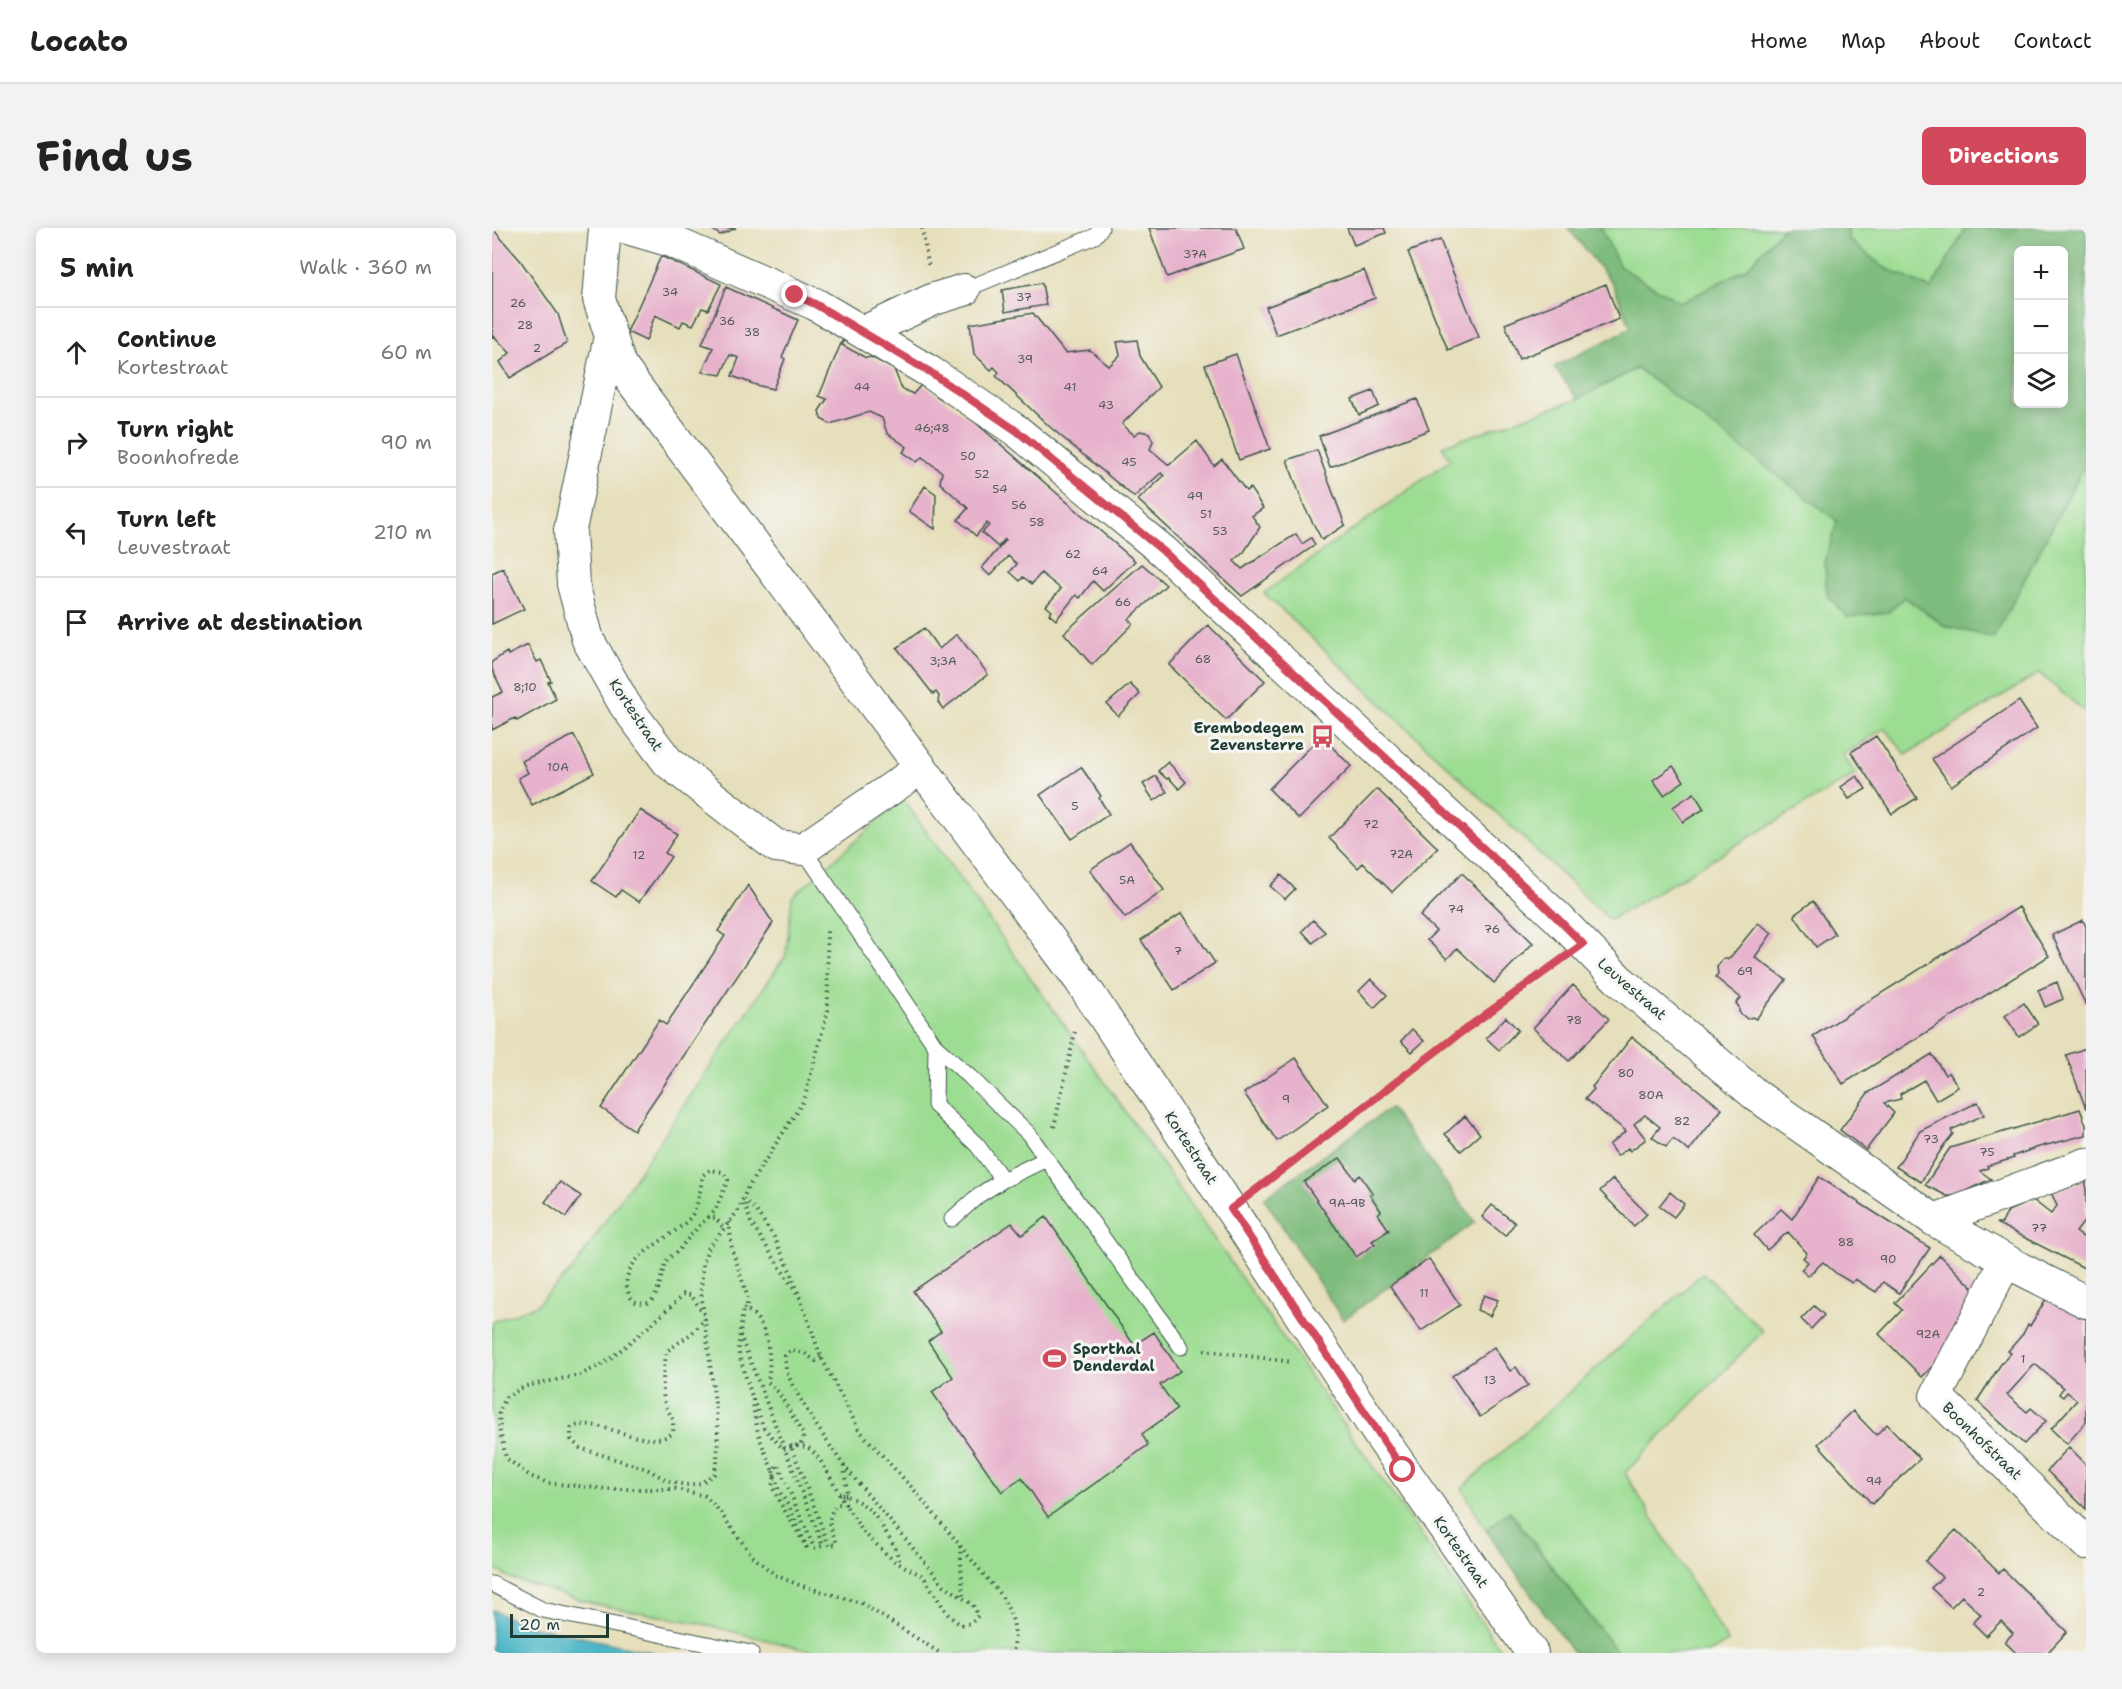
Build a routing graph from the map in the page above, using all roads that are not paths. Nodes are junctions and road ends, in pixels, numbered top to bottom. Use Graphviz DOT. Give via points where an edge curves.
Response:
graph roads {
  1 [pos="605,228"];
  2 [pos="627,228"];
  3 [pos="1101,228"];
  4 [pos="964,290"];
  5 [pos="864,333"];
  6 [pos="610,335"];
  7 [pos="921,768"];
  8 [pos="803,849"];
  9 [pos="936,1047"];
  10 [pos="1046,1159"];
  11 [pos="2086,1164"];
  12 [pos="1003,1180"];
  13 [pos="952,1218"];
  14 [pos="1934,1220"];
  15 [pos="2006,1261"];
  16 [pos="2086,1302"];
  17 [pos="1180,1347"];
  18 [pos="2086,1543"];
  19 [pos="492,1584"];
  20 [pos="751,1653"];
  21 [pos="1532,1653"];
  1 -- 6 [label="street, Kortestraat" via="599,299"];
  2 -- 5 [label="street, Leuvestraat" via="671,241 815,304"];
  3 -- 4 [label="lane" via="1095,236"];
  4 -- 5 [label="street" via="934,299"];
  5 -- 14 [label="street, Leuvestraat" via="1017,431 1163,551 1550,910 1618,979 1757,1096"];
  6 -- 7 [label="street, Kortestraat" via="620,365"];
  6 -- 8 [label="street, Kortestraat" via="570,530 573,584 588,640 625,705 668,762 776,846"];
  7 -- 8 [label="street"];
  7 -- 21 [label="street, Kortestraat" via="1085,987 1334,1368"];
  8 -- 9 [label="lane"];
  9 -- 10 [label="lane" via="1028,1133"];
  9 -- 12 [label="lane" via="935,1105 977,1145"];
  10 -- 12 [label="lane"];
  10 -- 17 [label="lane"];
  11 -- 14 [label="street"];
  12 -- 13 [label="lane"];
  14 -- 15 [label="street, Leuvestraat"];
  15 -- 16 [label="street, Leuvestraat"];
  15 -- 18 [label="street, Boonhofstraat" via="1936,1396"];
  19 -- 20 [label="lane" via="543,1610"];
}
